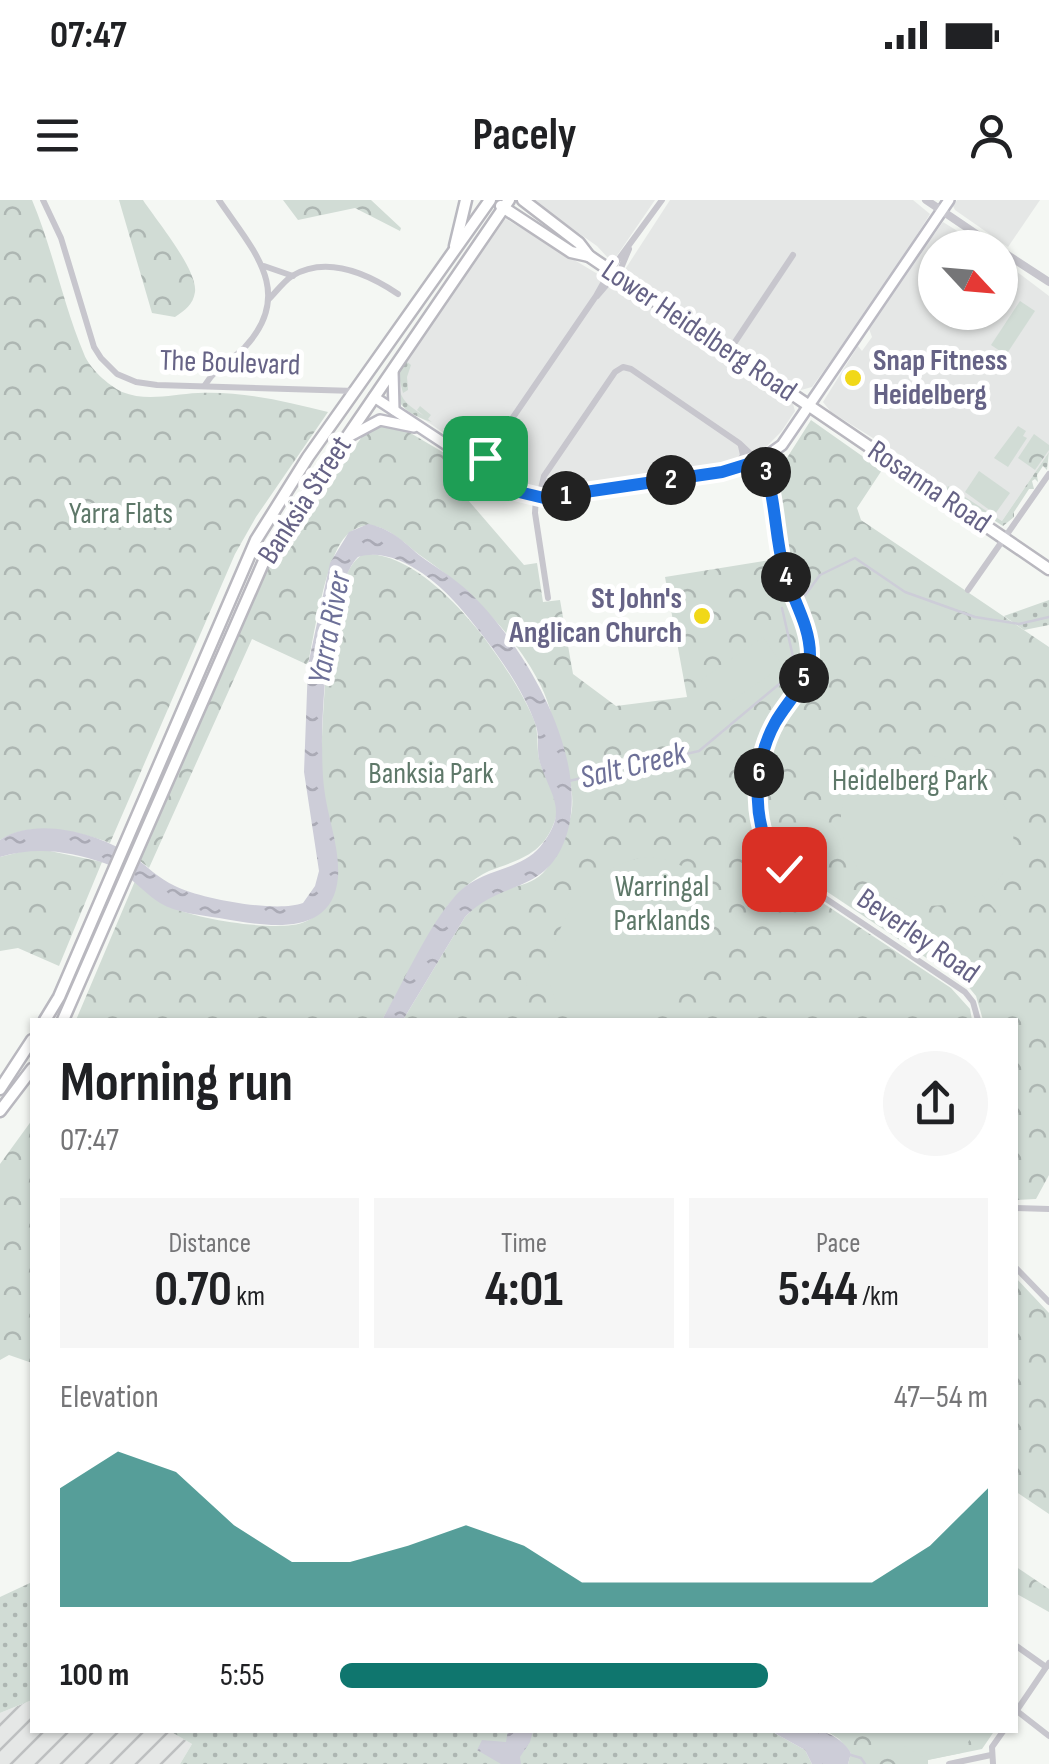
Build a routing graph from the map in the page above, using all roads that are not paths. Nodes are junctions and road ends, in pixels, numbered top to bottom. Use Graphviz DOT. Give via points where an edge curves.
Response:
graph roads {
  1 [pos="42,200"];
  2 [pos="219,200"];
  3 [pos="466,200"];
  4 [pos="491,200"];
  5 [pos="523,200"];
  6 [pos="662,200"];
  7 [pos="926,200"];
  8 [pos="949,200"];
  9 [pos="507,204"];
  10 [pos="942,210"];
  11 [pos="971,230"];
  12 [pos="454,252"];
  13 [pos="793,255"];
  14 [pos="589,256"];
  15 [pos="1018,261"];
  16 [pos="262,265"];
  17 [pos="613,273"];
  18 [pos="292,276"];
  19 [pos="1048,280"];
  20 [pos="398,294"];
  21 [pos="269,300"];
  22 [pos="729,350"];
  23 [pos="219,366"];
  24 [pos="394,368"];
  25 [pos="205,386"];
  26 [pos="222,386"];
  27 [pos="355,391"];
  28 [pos="374,397"];
  29 [pos="808,405"];
  30 [pos="394,410"];
  31 [pos="426,431"];
  32 [pos="344,441"];
  33 [pos="741,444"];
  34 [pos="760,460"];
  35 [pos="479,467"];
  36 [pos="734,469"];
  37 [pos="1049,474"];
  38 [pos="538,497"];
  39 [pos="1004,538"];
  40 [pos="1049,569"];
  41 [pos="968,590"];
  42 [pos="548,598"];
  43 [pos="141,823"];
  44 [pos="106,905"];
  45 [pos="46,1018"];
  46 [pos="64,1018"];
  47 [pos="977,1018"];
  48 [pos="30,1043"];
  49 [pos="30,1071"];
  50 [pos="0,1088"];
  51 [pos="0,1110"];
  52 [pos="1018,1208"];
  53 [pos="1049,1209"];
  54 [pos="1018,1270"];
  55 [pos="1049,1302"];
  56 [pos="1018,1647"];
  57 [pos="1048,1665"];
  58 [pos="1018,1711"];
  59 [pos="1018,1715"];
  60 [pos="1003,1733"];
  61 [pos="1049,1736"];
  62 [pos="992,1760"];
  63 [pos="948,1764"];
  1 -- 25 [label="street, The Boulevard" via="100,358 136,382"];
  2 -- 16 [label="street"];
  3 -- 12 [label="main road"];
  4 -- 9 [label="main road, Lower Heidelberg Road"];
  4 -- 12 [label="main road, Banksia Street"];
  5 -- 14 [label="main road, Lower Heidelberg Road"];
  6 -- 17 [label="street"];
  7 -- 10 [label="street"];
  8 -- 10 [label="main road"];
  9 -- 14 [label="main road, Lower Heidelberg Road" via="576,254"];
  9 -- 24 [label="main road, Banksia Street"];
  10 -- 11 [label="street"];
  10 -- 29 [label="main road"];
  12 -- 27 [label="main road, Banksia Street"];
  13 -- 22 [label="street"];
  14 -- 17 [label="main road, Lower Heidelberg Road"];
  15 -- 19 [label="street"];
  16 -- 18 [label="street"];
  16 -- 21 [label="street"];
  17 -- 22 [label="main road, Lower Heidelberg Road"];
  17 -- 35 [label="street"];
  18 -- 20 [label="street" via="327,266 361,273"];
  18 -- 21 [label="street"];
  21 -- 23 [label="street" via="255,334"];
  22 -- 29 [label="main road, Lower Heidelberg Road"];
  23 -- 25 [label="street"];
  23 -- 26 [label="street"];
  24 -- 28 [label="main road, Banksia Street"];
  24 -- 30 [label="main road"];
  25 -- 26 [label="street, The Boulevard"];
  26 -- 27 [label="street, The Boulevard"];
  27 -- 28 [label="main road"];
  27 -- 43 [label="main road, Banksia Street" via="256,540"];
  28 -- 30 [label="main road"];
  28 -- 32 [label="main road, Banksia Street"];
  29 -- 34 [label="main road" via="782,445"];
  29 -- 39 [label="main road, Rosanna Road"];
  30 -- 31 [label="main road"];
  31 -- 32 [label="main road" via="380,420"];
  31 -- 35 [label="main road"];
  32 -- 43 [label="main road, Banksia Street" via="262,565"];
  33 -- 34 [label="street"];
  33 -- 36 [label="street"];
  33 -- 38 [label="street" via="622,367 544,476"];
  34 -- 36 [label="main road"];
  34 -- 47 [label="street, Beverley Road" via="784,572 809,646 808,666 773,725 759,772 761,818 772,855 792,876 965,992"];
  35 -- 38 [label="main road"];
  36 -- 38 [label="main road"];
  37 -- 39 [label="street"];
  38 -- 42 [label="street" via="534,508"];
  39 -- 40 [label="main road, Rosanna Road"];
  39 -- 41 [label="street"];
  43 -- 44 [label="main road"];
  44 -- 45 [label="main road"];
  44 -- 46 [label="main road"];
  48 -- 50 [label="main road"];
  49 -- 51 [label="main road"];
  52 -- 53 [label="street"];
  54 -- 55 [label="street"];
  56 -- 57 [label="street"];
  57 -- 58 [label="street"];
  59 -- 61 [label="street"];
  60 -- 62 [label="street"];
  62 -- 63 [label="street"];
}
